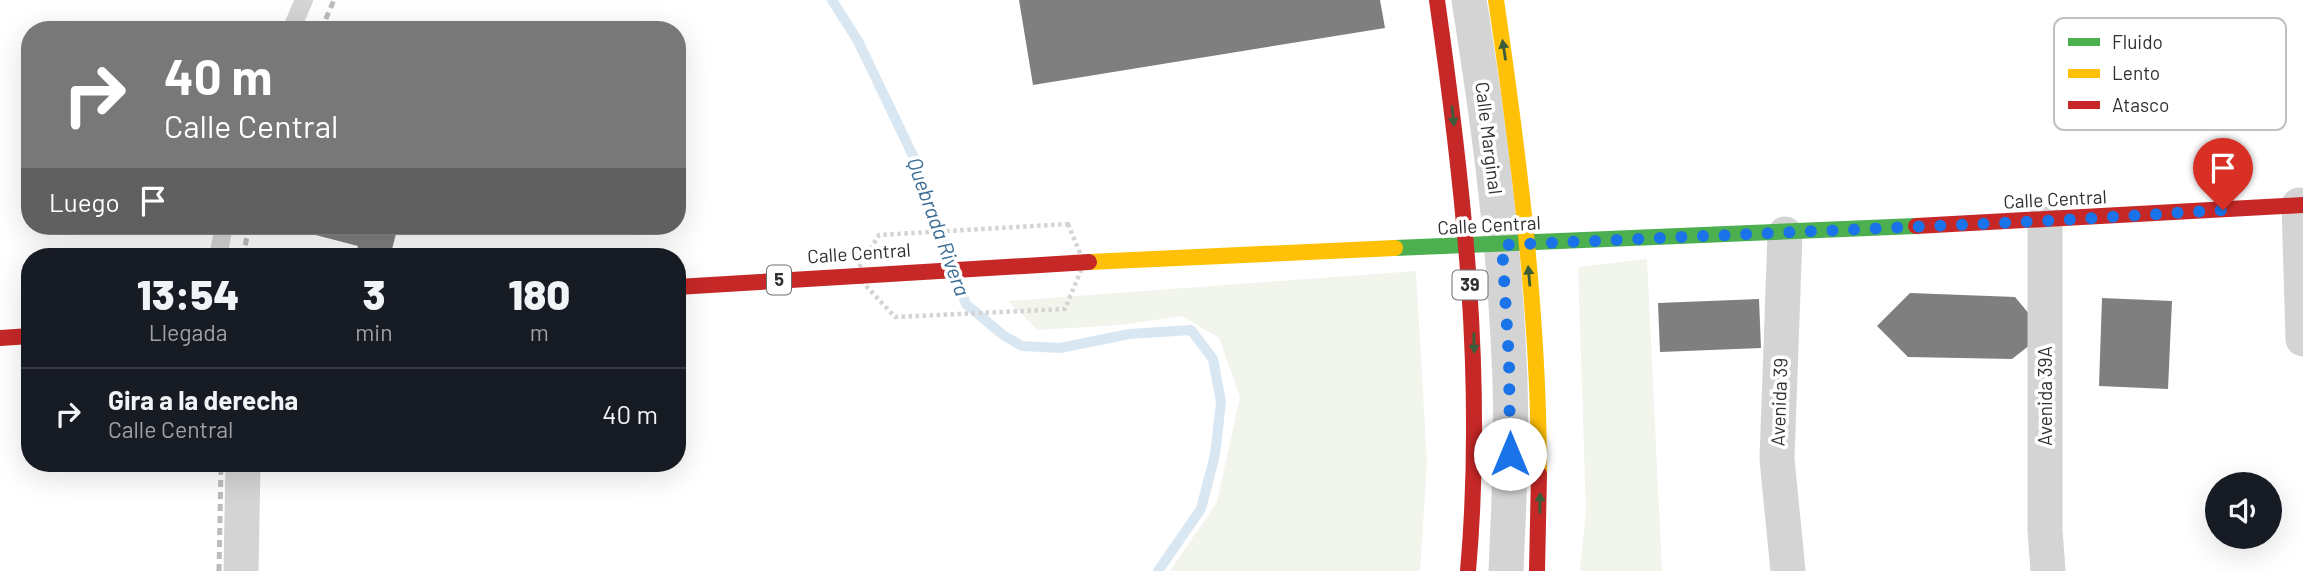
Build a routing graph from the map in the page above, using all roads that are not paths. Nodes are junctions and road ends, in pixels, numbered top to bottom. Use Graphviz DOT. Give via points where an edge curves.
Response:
graph roads {
  1 [pos="304,0"];
  2 [pos="1437,0"];
  3 [pos="1469,0"];
  4 [pos="1496,0"];
  5 [pos="295,21"];
  6 [pos="2301,205"];
  7 [pos="2045,221"];
  8 [pos="1785,233"];
  9 [pos="1502,245"];
  10 [pos="686,286"];
  11 [pos="21,337"];
  12 [pos="0,338"];
  13 [pos="2303,339"];
  14 [pos="243,472"];
  15 [pos="241,571"];
  16 [pos="1468,571"];
  17 [pos="1506,571"];
  18 [pos="1537,571"];
  19 [pos="1788,571"];
  20 [pos="2049,571"];
  1 -- 5 [label="lane"];
  2 -- 16 [label="main road, 39, one-way, bridge" via="1473,321 1476,461"];
  3 -- 9 [label="street, Calle Marginal"];
  18 -- 4 [label="main road, one-way, bridge" via="1541,501 1537,363 1514,120"];
  6 -- 7 [label="main road, Calle Central / 5"];
  6 -- 13 [label="street"];
  7 -- 8 [label="main road, Calle Central / 5"];
  7 -- 20 [label="street, Avenida 39A" via="2045,530"];
  8 -- 9 [label="main road, Calle Central / 5"];
  8 -- 19 [label="street, Avenida 39" via="1777,459"];
  9 -- 10 [label="main road, Calle Central / 5" via="881,272"];
  9 -- 17 [label="street, Calle Marginal" via="1510,373"];
  11 -- 12 [label="main road"];
  14 -- 15 [label="street"];
}
